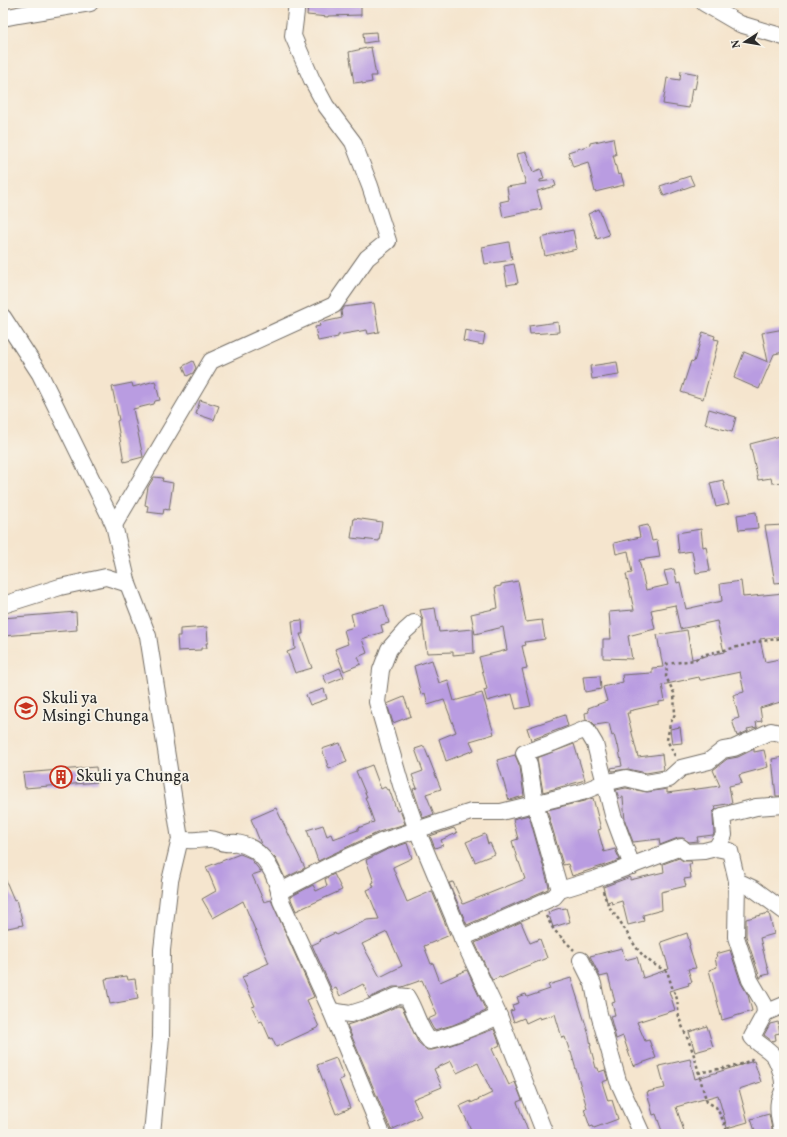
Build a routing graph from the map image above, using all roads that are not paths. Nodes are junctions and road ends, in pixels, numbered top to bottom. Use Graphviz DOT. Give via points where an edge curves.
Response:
graph roads {
  1 [pos="90,3"];
  2 [pos="297,3"];
  3 [pos="704,3"];
  4 [pos="3,18"];
  5 [pos="784,37"];
  6 [pos="3,317"];
  7 [pos="114,525"];
  8 [pos="128,584"];
  9 [pos="3,605"];
  10 [pos="414,623"];
  11 [pos="784,734"];
  12 [pos="604,783"];
  13 [pos="535,803"];
  14 [pos="784,805"];
  15 [pos="417,830"];
  16 [pos="180,839"];
  17 [pos="716,848"];
  18 [pos="632,866"];
  19 [pos="737,881"];
  20 [pos="560,890"];
  21 [pos="279,892"];
  22 [pos="784,911"];
  23 [pos="462,938"];
  24 [pos="581,960"];
  25 [pos="784,1005"];
  26 [pos="331,1011"];
  27 [pos="765,1013"];
  28 [pos="499,1016"];
  29 [pos="780,1059"];
  30 [pos="783,1130"];
  31 [pos="152,1134"];
  32 [pos="382,1134"];
  33 [pos="545,1134"];
  34 [pos="642,1134"];
  1 -- 4 [label="street"];
  2 -- 7 [label="street" via="293,36 326,106 353,142 388,241 367,258 334,305 212,361"];
  3 -- 5 [label="street" via="740,24"];
  6 -- 7 [label="street" via="40,374"];
  7 -- 8 [label="street"];
  8 -- 9 [label="street" via="106,577 60,587"];
  8 -- 16 [label="street" via="148,636"];
  10 -- 15 [label="street" via="389,649 381,670 377,702"];
  11 -- 12 [label="street" via="771,731 734,748 723,750 709,761 681,768 669,779 646,782 626,778"];
  12 -- 13 [label="street" via="582,792"];
  12 -- 13 [label="street" via="595,744 586,729 524,753 530,764"];
  12 -- 18 [label="street" via="616,825"];
  13 -- 15 [label="street" via="501,812 470,812"];
  13 -- 20 [label="street"];
  14 -- 17 [label="street" via="756,807 722,816 724,835"];
  15 -- 21 [label="street" via="383,841"];
  15 -- 23 [label="street"];
  16 -- 21 [label="street" via="215,839 256,850 271,868"];
  16 -- 31 [label="street" via="170,880 162,950 161,1037"];
  17 -- 18 [label="street" via="686,852 681,847"];
  17 -- 19 [label="street" via="730,850"];
  18 -- 20 [label="street"];
  19 -- 22 [label="street" via="754,889"];
  19 -- 27 [label="street" via="736,937 750,980 764,1004"];
  20 -- 23 [label="street" via="554,897"];
  21 -- 26 [label="street"];
  23 -- 28 [label="street"];
  24 -- 34 [label="street" via="593,984 618,1081"];
  25 -- 27 [label="street"];
  26 -- 28 [label="street" via="350,1014 398,996 407,997 425,1036 430,1041"];
  26 -- 32 [label="street"];
  27 -- 29 [label="street" via="752,1037"];
  28 -- 33 [label="street"];
  29 -- 30 [label="street" via="784,1090 779,1101 779,1121"];
}
